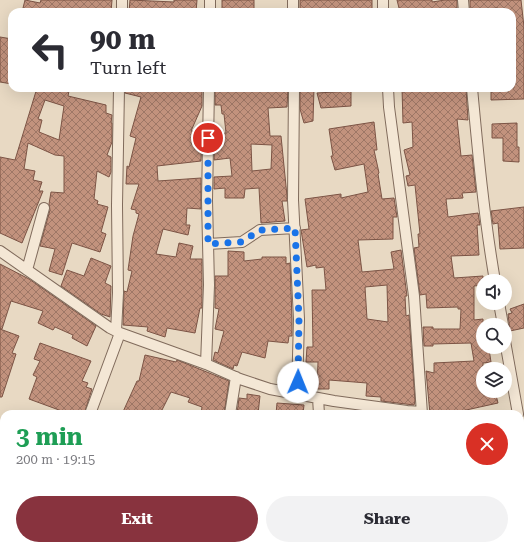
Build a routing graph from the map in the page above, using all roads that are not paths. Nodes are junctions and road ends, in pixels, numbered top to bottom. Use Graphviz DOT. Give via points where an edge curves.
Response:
graph roads {
  1 [pos="119,92"];
  2 [pos="209,92"];
  3 [pos="294,92"];
  4 [pos="388,92"];
  5 [pos="472,92"];
  6 [pos="44,208"];
  7 [pos="295,228"];
  8 [pos="208,244"];
  9 [pos="0,251"];
  10 [pos="28,270"];
  11 [pos="494,274"];
  12 [pos="118,332"];
  13 [pos="507,354"];
  14 [pos="206,364"];
  15 [pos="236,377"];
  16 [pos="298,394"];
  17 [pos="318,398"];
  18 [pos="91,410"];
  19 [pos="231,410"];
  20 [pos="319,410"];
  21 [pos="400,410"];
  22 [pos="422,410"];
  23 [pos="517,410"];
  1 -- 12 [label="street"];
  2 -- 8 [label="street"];
  3 -- 7 [label="street"];
  4 -- 22 [label="street" via="414,296"];
  5 -- 11 [label="street" via="486,227"];
  6 -- 10 [label="street"];
  7 -- 8 [label="street" via="260,230 242,242"];
  7 -- 16 [label="street" via="299,319"];
  8 -- 14 [label="street"];
  9 -- 10 [label="street"];
  10 -- 12 [label="street"];
  12 -- 14 [label="street"];
  12 -- 18 [label="street"];
  13 -- 23 [label="street"];
  14 -- 15 [label="street"];
  15 -- 16 [label="street" via="270,389"];
  15 -- 19 [label="street"];
  16 -- 17 [label="street"];
  17 -- 20 [label="street"];
  17 -- 21 [label="street"];
}
